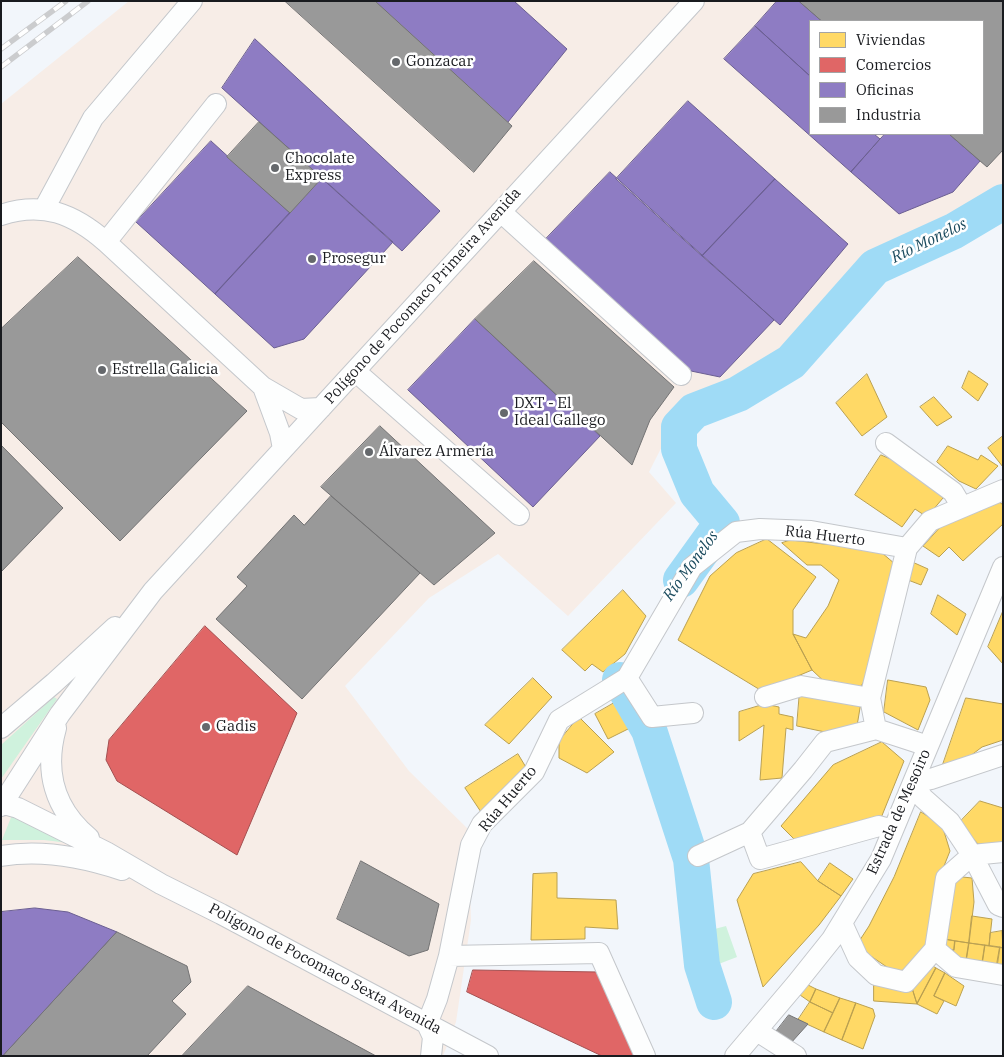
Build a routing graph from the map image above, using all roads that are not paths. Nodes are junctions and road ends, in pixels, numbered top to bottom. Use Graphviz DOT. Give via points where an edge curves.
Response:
graph roads {
  1 [pos="192,1"];
  2 [pos="694,1"];
  3 [pos="216,104"];
  4 [pos="44,209"];
  5 [pos="501,212"];
  6 [pos="1,215"];
  7 [pos="106,242"];
  8 [pos="355,371"];
  9 [pos="681,375"];
  10 [pos="263,388"];
  11 [pos="321,408"];
  12 [pos="886,442"];
  13 [pos="283,449"];
  14 [pos="1003,490"];
  15 [pos="962,507"];
  16 [pos="518,515"];
  17 [pos="907,548"];
  18 [pos="1003,567"];
  19 [pos="153,591"];
  20 [pos="628,678"];
  21 [pos="765,697"];
  22 [pos="870,698"];
  23 [pos="694,713"];
  24 [pos="60,714"];
  25 [pos="1,728"];
  26 [pos="876,729"];
  27 [pos="928,746"];
  28 [pos="1003,755"];
  29 [pos="913,783"];
  30 [pos="2,804"];
  31 [pos="893,830"];
  32 [pos="750,832"];
  33 [pos="106,852"];
  34 [pos="1003,852"];
  35 [pos="1,856"];
  36 [pos="698,856"];
  37 [pos="972,856"];
  38 [pos="161,884"];
  39 [pos="1003,908"];
  40 [pos="842,923"];
  41 [pos="935,949"];
  42 [pos="449,956"];
  43 [pos="1003,976"];
  44 [pos="427,1024"];
  45 [pos="757,1031"];
  46 [pos="431,1056"];
  47 [pos="488,1056"];
  48 [pos="645,1056"];
  49 [pos="735,1056"];
  50 [pos="796,1056"];
  1 -- 4 [label="street" via="93,118"];
  2 -- 5 [label="street, Polígono de Pocomaco Primeira Avenida"];
  3 -- 7 [label="street"];
  4 -- 6 [label="street" via="20,209"];
  4 -- 7 [label="street" via="76,220"];
  5 -- 8 [label="street, Polígono de Pocomaco Primeira Avenida"];
  5 -- 9 [label="street"];
  7 -- 10 [label="street"];
  8 -- 11 [label="street, Polígono de Pocomaco Primeira Avenida"];
  8 -- 16 [label="street"];
  10 -- 11 [label="street" via="301,409"];
  10 -- 13 [label="street"];
  11 -- 13 [label="street, Polígono de Pocomaco Primeira Avenida"];
  12 -- 15 [label="street" via="953,492"];
  13 -- 19 [label="street, Polígono de Pocomaco Primeira Avenida"];
  14 -- 15 [label="street"];
  15 -- 17 [label="street" via="930,521"];
  17 -- 20 [label="street, Rúa Huerto" via="811,531 760,529 736,532 692,567"];
  17 -- 22 [label="street"];
  18 -- 27 [label="street, Estrada de Mesoiro"];
  19 -- 24 [label="street, Polígono de Pocomaco Primeira Avenida"];
  19 -- 25 [label="street, Polígono de Pocomaco Primeira Avenida"];
  20 -- 23 [label="street" via="652,717"];
  20 -- 42 [label="street, Rúa Huerto" via="559,720 534,772 482,824 471,845"];
  21 -- 22 [label="street" via="801,686"];
  22 -- 26 [label="street"];
  24 -- 30 [label="street, Polígono de Pocomaco Primeira Avenida"];
  24 -- 33 [label="street" via="50,761 52,782 61,805 74,824"];
  26 -- 27 [label="street"];
  26 -- 32 [label="street" via="825,742"];
  27 -- 29 [label="street, Estrada de Mesoiro"];
  28 -- 29 [label="street"];
  29 -- 31 [label="street, Estrada de Mesoiro"];
  29 -- 37 [label="street" via="923,798 950,822"];
  30 -- 33 [label="street, Polígono de Pocomaco Sexta Avenida" via="18,808"];
  31 -- 32 [label="street" via="879,826 760,859"];
  31 -- 40 [label="street, Estrada de Mesoiro" via="881,860"];
  32 -- 36 [label="street"];
  33 -- 38 [label="street, Polígono de Pocomaco Sexta Avenida"];
  34 -- 37 [label="street"];
  35 -- 38 [label="street, Polígono de Pocomaco Sexta Avenida" via="65,856 99,863"];
  37 -- 39 [label="street" via="998,905"];
  37 -- 41 [label="street" via="946,878"];
  38 -- 44 [label="street, Polígono de Pocomaco Sexta Avenida"];
  40 -- 41 [label="street" via="858,958 876,975 906,982"];
  40 -- 45 [label="street, Estrada de Mesoiro"];
  41 -- 43 [label="street" via="956,967"];
  42 -- 44 [label="street, Rúa Huerto"];
  42 -- 48 [label="street" via="599,953"];
  44 -- 46 [label="street" via="433,1037"];
  44 -- 47 [label="street, Polígono de Pocomaco Sexta Avenida"];
  45 -- 49 [label="street, Estrada de Mesoiro"];
  45 -- 50 [label="street"];
}
